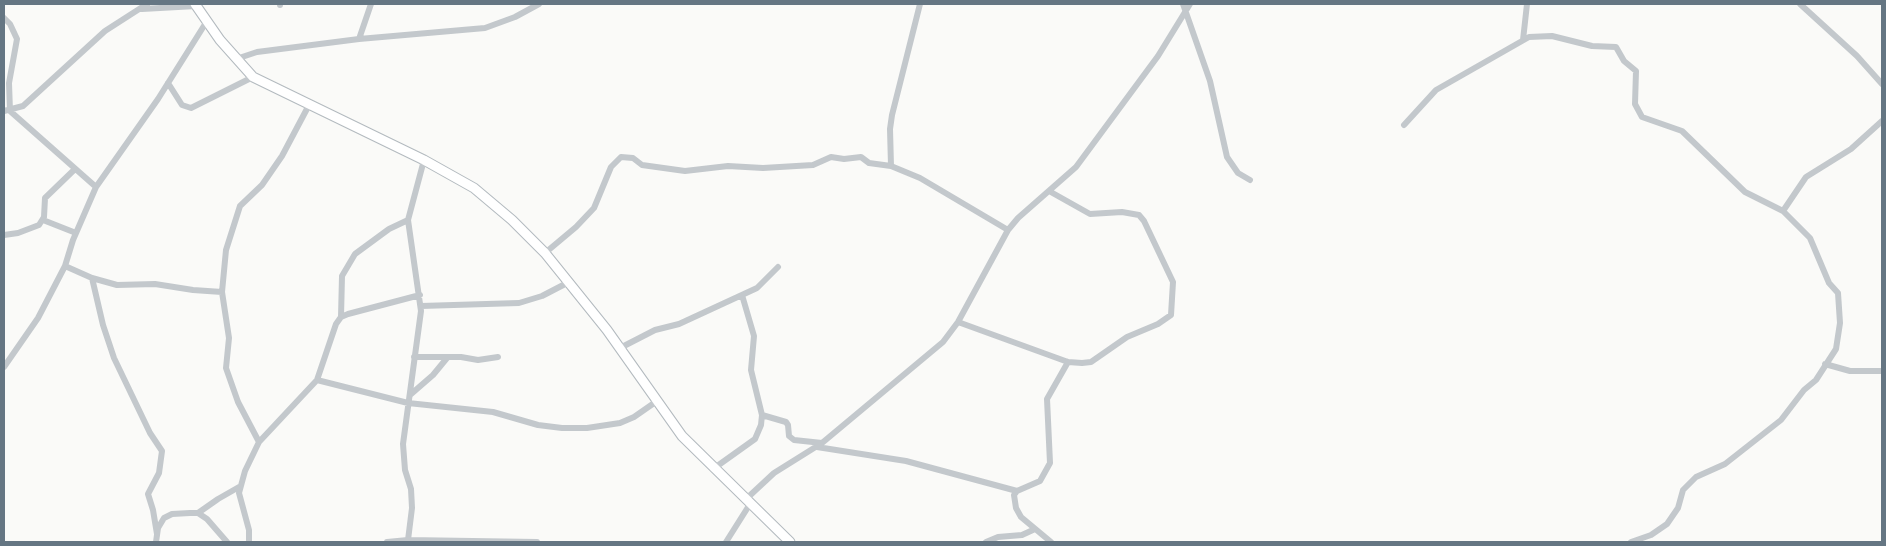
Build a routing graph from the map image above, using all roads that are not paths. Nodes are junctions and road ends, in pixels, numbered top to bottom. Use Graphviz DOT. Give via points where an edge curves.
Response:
graph roads {
  1 [pos="371,4"];
  2 [pos="539,4"];
  3 [pos="920,4"];
  4 [pos="1526,4"];
  5 [pos="1800,4"];
  6 [pos="196,5"];
  7 [pos="144,6"];
  8 [pos="1186,6"];
  9 [pos="4,18"];
  10 [pos="207,21"];
  11 [pos="358,39"];
  12 [pos="1523,40"];
  13 [pos="236,59"];
  14 [pos="253,77"];
  15 [pos="168,83"];
  16 [pos="1882,84"];
  17 [pos="309,104"];
  18 [pos="7,111"];
  19 [pos="1882,121"];
  20 [pos="1404,125"];
  21 [pos="424,160"];
  22 [pos="891,166"];
  23 [pos="75,169"];
  24 [pos="1250,180"];
  25 [pos="96,187"];
  26 [pos="1049,192"];
  27 [pos="1783,211"];
  28 [pos="43,220"];
  29 [pos="408,220"];
  30 [pos="1008,230"];
  31 [pos="76,233"];
  32 [pos="4,234"];
  33 [pos="545,253"];
  34 [pos="65,266"];
  35 [pos="778,267"];
  36 [pos="92,278"];
  37 [pos="569,282"];
  38 [pos="222,292"];
  39 [pos="742,295"];
  40 [pos="420,296"];
  41 [pos="421,306"];
  42 [pos="341,317"];
  43 [pos="958,322"];
  44 [pos="620,348"];
  45 [pos="414,357"];
  46 [pos="498,357"];
  47 [pos="447,358"];
  48 [pos="1068,362"];
  49 [pos="1825,364"];
  50 [pos="4,367"];
  51 [pos="1882,371"];
  52 [pos="317,380"];
  53 [pos="410,395"];
  54 [pos="657,401"];
  55 [pos="408,403"];
  56 [pos="762,415"];
  57 [pos="259,442"];
  58 [pos="820,445"];
  59 [pos="713,469"];
  60 [pos="239,487"];
  61 [pos="1017,491"];
  62 [pos="748,502"];
  63 [pos="198,514"];
  64 [pos="1035,529"];
  65 [pos="157,534"];
  66 [pos="408,540"];
  67 [pos="156,542"];
  68 [pos="227,542"];
  69 [pos="249,542"];
  70 [pos="387,542"];
  71 [pos="471,542"];
  72 [pos="537,542"];
  73 [pos="726,542"];
  74 [pos="790,542"];
  75 [pos="986,542"];
  76 [pos="1051,542"];
  77 [pos="1631,542"];
  1 -- 11 [label="street"];
  2 -- 11 [label="street" via="485,28"];
  3 -- 22 [label="street" via="892,115"];
  4 -- 12 [label="street"];
  5 -- 16 [label="street" via="1858,56"];
  6 -- 7 [label="street"];
  6 -- 10 [label="street"];
  7 -- 18 [label="street" via="105,31 30,101"];
  8 -- 24 [label="street" via="1210,80 1229,161"];
  8 -- 26 [label="street" via="1158,56 1076,166"];
  9 -- 18 [label="street" via="18,39"];
  10 -- 13 [label="street"];
  10 -- 15 [label="street"];
  11 -- 13 [label="street" via="258,52"];
  12 -- 20 [label="street" via="1436,90"];
  12 -- 27 [label="street" via="1552,36 1618,49 1624,61 1636,71 1635,104 1642,118 1682,131 1750,196"];
  13 -- 14 [label="street"];
  14 -- 15 [label="street" via="191,108 182,105"];
  14 -- 17 [label="street"];
  15 -- 25 [label="street"];
  17 -- 21 [label="street"];
  17 -- 38 [label="street" via="282,156 262,185 240,206 226,250"];
  18 -- 23 [label="street"];
  19 -- 27 [label="street" via="1851,149 1806,177"];
  21 -- 29 [label="street"];
  21 -- 33 [label="street" via="474,188"];
  22 -- 30 [label="street" via="938,187"];
  22 -- 33 [label="street" via="873,164 859,157 831,157 813,165 685,170 642,165 634,158 621,158 611,167 594,208"];
  23 -- 25 [label="street"];
  23 -- 28 [label="street" via="45,198"];
  25 -- 31 [label="street"];
  26 -- 30 [label="street"];
  26 -- 48 [label="street" via="1090,214 1122,212 1138,215 1144,221 1172,282 1171,315 1168,319 1127,337 1091,362"];
  27 -- 49 [label="street" via="1810,238 1827,278 1838,293 1838,344"];
  28 -- 31 [label="street"];
  28 -- 32 [label="street" via="31,228"];
  29 -- 40 [label="street"];
  29 -- 42 [label="street" via="361,248 346,266 342,277"];
  30 -- 43 [label="street"];
  31 -- 34 [label="street"];
  33 -- 37 [label="street"];
  34 -- 36 [label="street"];
  34 -- 50 [label="street" via="38,318"];
  35 -- 39 [label="street" via="760,285"];
  36 -- 38 [label="street" via="117,285 154,284"];
  36 -- 65 [label="street" via="114,358 150,433 162,450 161,468 148,494"];
  37 -- 41 [label="street" via="519,303"];
  37 -- 44 [label="street"];
  38 -- 57 [label="street" via="229,338 227,372"];
  39 -- 44 [label="street" via="674,326 655,330"];
  39 -- 56 [label="street" via="754,336 751,370"];
  40 -- 41 [label="street"];
  40 -- 42 [label="street"];
  41 -- 45 [label="street"];
  42 -- 52 [label="street" via="331,335"];
  43 -- 48 [label="street"];
  43 -- 58 [label="street" via="943,342"];
  44 -- 54 [label="street"];
  45 -- 47 [label="street"];
  45 -- 53 [label="street"];
  46 -- 47 [label="street" via="478,360"];
  47 -- 53 [label="street"];
  48 -- 61 [label="street" via="1047,399 1050,463 1040,481"];
  49 -- 51 [label="street" via="1850,371"];
  49 -- 77 [label="street" via="1816,380 1781,420 1725,464 1696,477 1683,490 1678,508 1667,524 1651,535"];
  52 -- 55 [label="street"];
  52 -- 57 [label="street"];
  53 -- 55 [label="street"];
  54 -- 55 [label="street" via="620,423 588,428 538,425 492,412"];
  54 -- 59 [label="street" via="682,436"];
  55 -- 66 [label="street" via="403,444 412,508"];
  56 -- 58 [label="street" via="786,422 788,434 794,440"];
  56 -- 59 [label="street" via="755,439"];
  57 -- 60 [label="street"];
  58 -- 61 [label="street" via="906,461"];
  58 -- 62 [label="street" via="774,473"];
  59 -- 62 [label="street"];
  60 -- 63 [label="street"];
  60 -- 69 [label="street"];
  61 -- 64 [label="street" via="1014,496 1016,508"];
  62 -- 73 [label="street"];
  62 -- 74 [label="street"];
  63 -- 65 [label="street" via="168,515 160,523"];
  63 -- 68 [label="street" via="206,518"];
  64 -- 75 [label="street"];
  64 -- 76 [label="street"];
  65 -- 67 [label="street"];
  66 -- 70 [label="street"];
  66 -- 71 [label="street"];
  71 -- 72 [label="street"];
}
